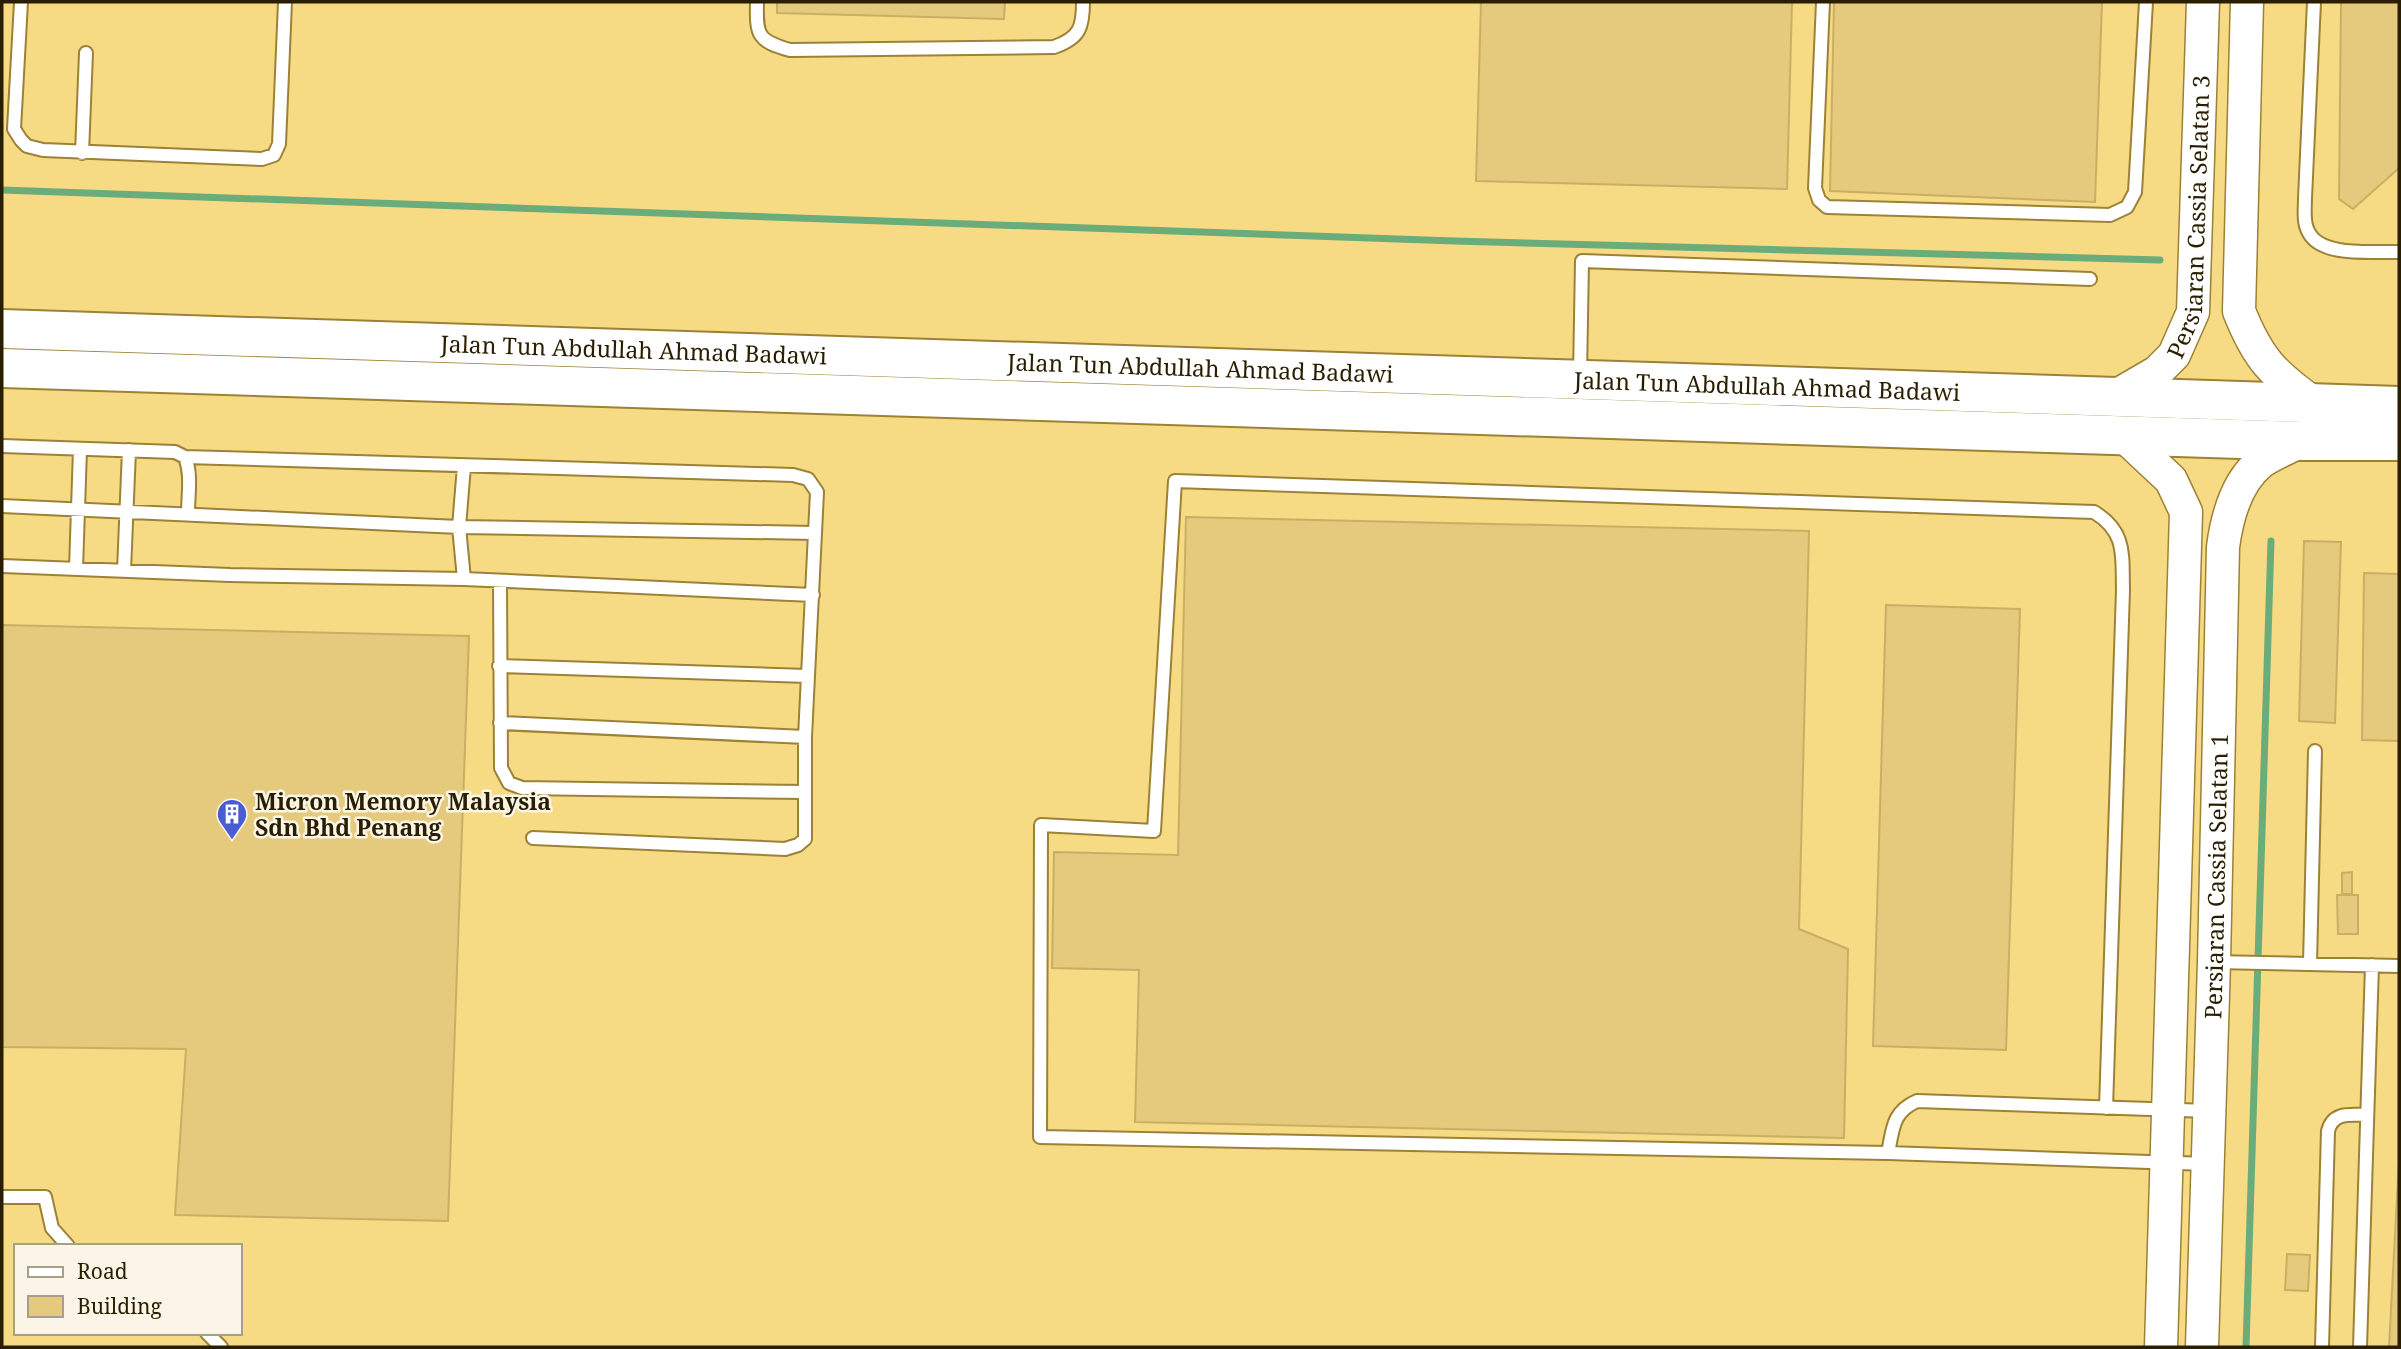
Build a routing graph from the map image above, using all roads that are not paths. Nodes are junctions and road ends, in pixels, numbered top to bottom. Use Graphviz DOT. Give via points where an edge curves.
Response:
graph roads {
  1 [pos="20,2"];
  2 [pos="285,2"];
  3 [pos="757,2"];
  4 [pos="1083,2"];
  5 [pos="1823,2"];
  6 [pos="2146,2"];
  7 [pos="2203,2"];
  8 [pos="2247,2"];
  9 [pos="2314,2"];
  10 [pos="86,53"];
  11 [pos="82,153"];
  12 [pos="2399,252"];
  13 [pos="2090,279"];
  14 [pos="2,329"];
  15 [pos="2,368"];
  16 [pos="1580,380"];
  17 [pos="2114,397"];
  18 [pos="2315,404"];
  19 [pos="2399,406"];
  20 [pos="2123,435"];
  21 [pos="2301,441"];
  22 [pos="2399,441"];
  23 [pos="2,446"];
  24 [pos="80,449"];
  25 [pos="128,450"];
  26 [pos="185,457"];
  27 [pos="464,466"];
  28 [pos="2,506"];
  29 [pos="78,509"];
  30 [pos="127,511"];
  31 [pos="188,513"];
  32 [pos="459,527"];
  33 [pos="814,533"];
  34 [pos="2,566"];
  35 [pos="76,569"];
  36 [pos="124,571"];
  37 [pos="464,579"];
  38 [pos="500,581"];
  39 [pos="813,595"];
  40 [pos="499,666"];
  41 [pos="807,676"];
  42 [pos="500,723"];
  43 [pos="805,737"];
  44 [pos="2315,751"];
  45 [pos="804,792"];
  46 [pos="533,838"];
  47 [pos="2223,962"];
  48 [pos="2310,964"];
  49 [pos="2372,965"];
  50 [pos="2399,966"];
  51 [pos="2106,1108"];
  52 [pos="2168,1110"];
  53 [pos="2209,1111"];
  54 [pos="2367,1115"];
  55 [pos="1888,1153"];
  56 [pos="2167,1162"];
  57 [pos="2208,1164"];
  58 [pos="2,1197"];
  59 [pos="66,1244"];
  60 [pos="2161,1347"];
  61 [pos="2202,1347"];
  62 [pos="2322,1347"];
  63 [pos="2360,1347"];
  1 -- 11 [label="lane" via="14,129 27,145"];
  2 -- 11 [label="lane" via="279,144 274,155 262,159"];
  3 -- 4 [label="lane" via="760,34 767,44 790,50 1054,47 1078,32"];
  5 -- 6 [label="lane" via="1815,188 1827,207 2110,215 2127,208 2135,192"];
  7 -- 17 [label="street, Persiaran Cassia Selatan 3" via="2193,312 2174,355 2157,372"];
  8 -- 18 [label="street, Persiaran Cassia Selatan 3" via="2239,311 2263,360"];
  9 -- 12 [label="lane" via="2306,228 2315,243 2334,250"];
  10 -- 11 [label="lane"];
  13 -- 16 [label="lane" via="1582,261"];
  14 -- 16 [label="main road, Jalan Tun Abdullah Ahmad Badawi"];
  15 -- 20 [label="main road, Jalan Tun Abdullah Ahmad Badawi"];
  16 -- 17 [label="main road, Jalan Tun Abdullah Ahmad Badawi"];
  17 -- 18 [label="main road, Jalan Tun Abdullah Ahmad Badawi"];
  18 -- 19 [label="main road, Jalan Tun Abdullah Ahmad Badawi"];
  20 -- 21 [label="main road, Jalan Tun Abdullah Ahmad Badawi"];
  20 -- 52 [label="street, Persiaran Cassia Selatan 1" via="2171,480 2186,512"];
  21 -- 22 [label="main road, Jalan Tun Abdullah Ahmad Badawi"];
  21 -- 47 [label="street, Persiaran Cassia Selatan 1" via="2261,463 2242,482 2227,520 2223,547"];
  23 -- 24 [label="lane"];
  24 -- 25 [label="lane"];
  24 -- 29 [label="lane"];
  25 -- 26 [label="lane" via="175,452"];
  25 -- 30 [label="lane"];
  26 -- 27 [label="lane"];
  26 -- 31 [label="lane"];
  27 -- 32 [label="lane"];
  27 -- 33 [label="lane" via="793,475 808,479 817,492"];
  28 -- 29 [label="lane"];
  29 -- 30 [label="lane"];
  29 -- 35 [label="lane"];
  30 -- 31 [label="lane"];
  30 -- 36 [label="lane"];
  31 -- 32 [label="lane"];
  32 -- 33 [label="lane"];
  32 -- 37 [label="lane"];
  33 -- 39 [label="lane"];
  34 -- 35 [label="lane"];
  35 -- 36 [label="lane"];
  36 -- 37 [label="lane"];
  37 -- 38 [label="lane"];
  38 -- 39 [label="lane"];
  38 -- 40 [label="lane"];
  39 -- 41 [label="lane"];
  40 -- 41 [label="lane"];
  40 -- 42 [label="lane"];
  41 -- 43 [label="lane"];
  42 -- 43 [label="lane"];
  42 -- 45 [label="lane" via="501,768 509,783 522,788"];
  43 -- 45 [label="lane"];
  44 -- 48 [label="lane"];
  45 -- 46 [label="lane" via="805,839 785,849"];
  47 -- 48 [label="lane"];
  47 -- 53 [label="street, Persiaran Cassia Selatan 1"];
  48 -- 49 [label="lane"];
  49 -- 50 [label="lane"];
  49 -- 54 [label="lane"];
  51 -- 52 [label="lane"];
  51 -- 55 [label="lane" via="1917,1101 1895,1118"];
  51 -- 55 [label="lane" via="2123,590 2121,543 2105,519 2094,512 1175,481 1154,831 1041,825 1040,1137"];
  52 -- 53 [label="lane"];
  52 -- 56 [label="street, Persiaran Cassia Selatan 1"];
  53 -- 57 [label="street, Persiaran Cassia Selatan 1"];
  54 -- 62 [label="lane" via="2338,1116 2328,1131"];
  54 -- 63 [label="lane"];
  55 -- 56 [label="lane"];
  56 -- 57 [label="lane"];
  56 -- 60 [label="street, Persiaran Cassia Selatan 1"];
  57 -- 61 [label="street, Persiaran Cassia Selatan 1"];
  58 -- 59 [label="lane" via="45,1197 52,1228"];
}
